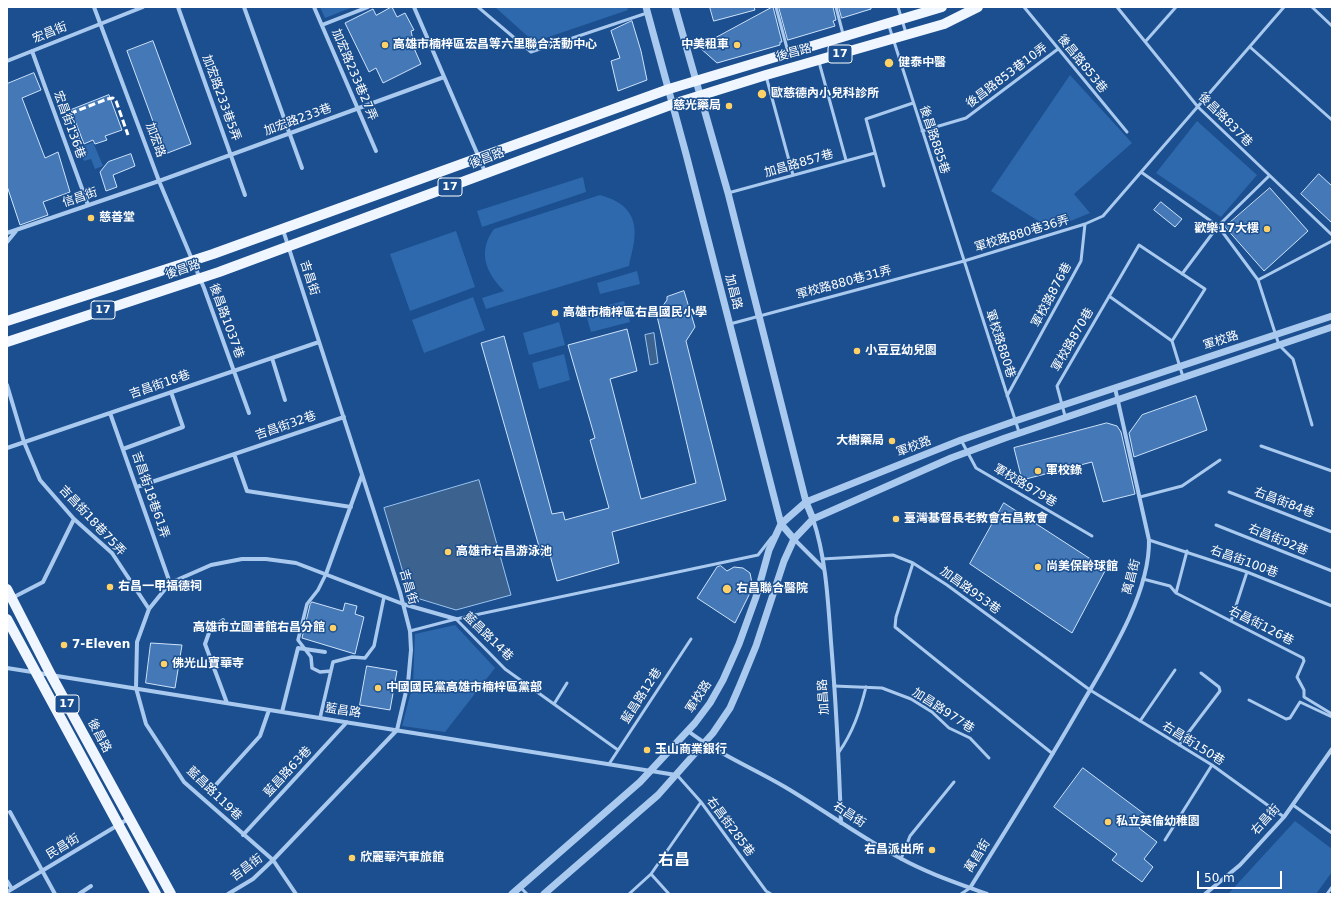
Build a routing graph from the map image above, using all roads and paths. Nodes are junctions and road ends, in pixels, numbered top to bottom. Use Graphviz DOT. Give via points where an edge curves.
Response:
graph roads {
  1 [pos="94,7"];
  2 [pos="143,7"];
  3 [pos="178,7"];
  4 [pos="244,7"];
  5 [pos="314,7"];
  6 [pos="368,7"];
  7 [pos="414,7"];
  8 [pos="478,7"];
  9 [pos="675,7"];
  10 [pos="776,7"];
  11 [pos="836,7"];
  12 [pos="898,7"];
  13 [pos="942,7"];
  14 [pos="978,7"];
  15 [pos="1024,7"];
  16 [pos="1117,7"];
  17 [pos="1176,7"];
  18 [pos="1284,7"];
  19 [pos="1312,7"];
  20 [pos="646,10"];
  21 [pos="902,20"];
  22 [pos="101,23"];
  23 [pos="888,24"];
  24 [pos="322,25"];
  25 [pos="1332,26"];
  26 [pos="907,35"];
  27 [pos="844,37"];
  28 [pos="892,39"];
  29 [pos="1145,42"];
  30 [pos="1250,46"];
  31 [pos="1058,49"];
  32 [pos="32,51"];
  33 [pos="788,52"];
  34 [pos="819,60"];
  35 [pos="7,61"];
  36 [pos="766,75"];
  37 [pos="444,77"];
  38 [pos="696,80"];
  39 [pos="668,89"];
  40 [pos="700,95"];
  41 [pos="913,103"];
  42 [pos="673,104"];
  43 [pos="1198,107"];
  44 [pos="358,109"];
  45 [pos="1332,120"];
  46 [pos="922,131"];
  47 [pos="1127,132"];
  48 [pos="290,134"];
  49 [pos="376,152"];
  50 [pos="875,153"];
  51 [pos="231,155"];
  52 [pos="479,158"];
  53 [pos="846,160"];
  54 [pos="302,168"];
  55 [pos="1141,172"];
  56 [pos="486,174"];
  57 [pos="793,175"];
  58 [pos="1269,176"];
  59 [pos="159,181"];
  60 [pos="884,186"];
  61 [pos="728,193"];
  62 [pos="245,195"];
  63 [pos="88,206"];
  64 [pos="1085,224"];
  65 [pos="1218,226"];
  66 [pos="283,229"];
  67 [pos="16,230"];
  68 [pos="7,233"];
  69 [pos="1332,236"];
  70 [pos="1332,241"];
  71 [pos="7,242"];
  72 [pos="288,246"];
  73 [pos="192,261"];
  74 [pos="964,261"];
  75 [pos="1182,274"];
  76 [pos="199,278"];
  77 [pos="1258,280"];
  78 [pos="1109,296"];
  79 [pos="760,315"];
  80 [pos="1332,316"];
  81 [pos="7,321"];
  82 [pos="730,324"];
  83 [pos="1332,327"];
  84 [pos="1276,335"];
  85 [pos="1172,341"];
  86 [pos="7,342"];
  87 [pos="319,342"];
  88 [pos="1279,345"];
  89 [pos="272,358"];
  90 [pos="1180,366"];
  91 [pos="233,370"];
  92 [pos="1183,377"];
  93 [pos="7,385"];
  94 [pos="1115,388"];
  95 [pos="171,392"];
  96 [pos="1007,396"];
  97 [pos="1119,398"];
  98 [pos="285,400"];
  99 [pos="1062,406"];
  100 [pos="110,413"];
  101 [pos="249,413"];
  102 [pos="1065,416"];
  103 [pos="344,417"];
  104 [pos="1015,421"];
  105 [pos="1312,425"];
  106 [pos="1019,432"];
  107 [pos="962,440"];
  108 [pos="25,443"];
  109 [pos="1261,446"];
  110 [pos="7,448"];
  111 [pos="123,449"];
  112 [pos="967,452"];
  113 [pos="234,454"];
  114 [pos="1220,460"];
  115 [pos="1332,471"];
  116 [pos="362,474"];
  117 [pos="137,487"];
  118 [pos="1229,492"];
  119 [pos="1140,497"];
  120 [pos="806,502"];
  121 [pos="351,507"];
  122 [pos="74,519"];
  123 [pos="812,519"];
  124 [pos="781,524"];
  125 [pos="1216,525"];
  126 [pos="1332,532"];
  127 [pos="1092,536"];
  128 [pos="794,540"];
  129 [pos="1149,540"];
  130 [pos="1187,552"];
  131 [pos="822,559"];
  132 [pos="913,563"];
  133 [pos="824,569"];
  134 [pos="1332,571"];
  135 [pos="1247,572"];
  136 [pos="326,574"];
  137 [pos="1143,579"];
  138 [pos="170,583"];
  139 [pos="1176,593"];
  140 [pos="9,594"];
  141 [pos="384,597"];
  142 [pos="403,604"];
  143 [pos="1332,606"];
  144 [pos="149,609"];
  145 [pos="7,619"];
  146 [pos="456,619"];
  147 [pos="223,620"];
  148 [pos="1231,621"];
  149 [pos="410,631"];
  150 [pos="691,639"];
  151 [pos="325,652"];
  152 [pos="7,668"];
  153 [pos="1175,670"];
  154 [pos="331,671"];
  155 [pos="36,672"];
  156 [pos="1201,673"];
  157 [pos="51,675"];
  158 [pos="567,683"];
  159 [pos="834,686"];
  160 [pos="866,687"];
  161 [pos="136,688"];
  162 [pos="1090,690"];
  163 [pos="1249,700"];
  164 [pos="226,703"];
  165 [pos="554,704"];
  166 [pos="269,710"];
  167 [pos="282,712"];
  168 [pos="1332,716"];
  169 [pos="320,718"];
  170 [pos="1140,721"];
  171 [pos="347,722"];
  172 [pos="397,730"];
  173 [pos="688,731"];
  174 [pos="704,744"];
  175 [pos="1179,745"];
  176 [pos="1332,749"];
  177 [pos="618,750"];
  178 [pos="839,752"];
  179 [pos="1053,754"];
  180 [pos="989,758"];
  181 [pos="609,764"];
  182 [pos="1212,766"];
  183 [pos="651,771"];
  184 [pos="677,775"];
  185 [pos="954,782"];
  186 [pos="213,788"];
  187 [pos="701,802"];
  188 [pos="1293,805"];
  189 [pos="10,812"];
  190 [pos="1284,817"];
  191 [pos="129,819"];
  192 [pos="841,823"];
  193 [pos="118,825"];
  194 [pos="1332,833"];
  195 [pos="243,835"];
  196 [pos="1165,840"];
  197 [pos="901,859"];
  198 [pos="273,860"];
  199 [pos="43,870"];
  200 [pos="651,874"];
  201 [pos="7,881"];
  202 [pos="91,886"];
  203 [pos="520,887"];
  204 [pos="1332,887"];
  205 [pos="970,888"];
  206 [pos="12,889"];
  207 [pos="766,891"];
  208 [pos="7,892"];
  209 [pos="55,894"];
  210 [pos="78,894"];
  211 [pos="156,894"];
  212 [pos="171,894"];
  213 [pos="229,894"];
  214 [pos="296,894"];
  215 [pos="512,894"];
  216 [pos="527,894"];
  217 [pos="544,894"];
  218 [pos="629,894"];
  219 [pos="669,894"];
  220 [pos="763,894"];
  221 [pos="771,894"];
  222 [pos="961,894"];
  223 [pos="987,894"];
  224 [pos="1205,894"];
  225 [pos="1327,894"];
  1 -- 22 [label="street, 加宏路"];
  2 -- 22 [label="street, 宏昌街"];
  3 -- 51 [label="street, 加宏路233巷5弄"];
  4 -- 48 [label="street"];
  5 -- 24 [label="street, 加宏路233巷27弄"];
  6 -- 24 [label="street"];
  7 -- 37 [label="street"];
  8 -- 20 [label="lane" via="531,52"];
  9 -- 38 [label="street, 加昌路"];
  10 -- 33 [label="lane"];
  11 -- 27 [label="lane"];
  12 -- 21 [label="lane"];
  13 -- 21 [label="main road, 後昌路 / 17"];
  14 -- 26 [label="main road, 後昌路 / 17" via="944,24"];
  15 -- 31 [label="lane, 後昌路853巷"];
  16 -- 29 [label="lane, 後昌路837巷"];
  17 -- 29 [label="lane"];
  18 -- 30 [label="lane"];
  19 -- 25 [label="lane"];
  20 -- 39 [label="street, 加昌路"];
  21 -- 23 [label="main road, 後昌路 / 17"];
  21 -- 26 [label="lane"];
  22 -- 32 [label="street, 宏昌街"];
  22 -- 59 [label="street, 加宏路"];
  23 -- 27 [label="main road, 後昌路 / 17"];
  23 -- 28 [label="lane, 後昌路885巷"];
  24 -- 44 [label="street, 加宏路233巷27弄"];
  26 -- 28 [label="main road, 後昌路 / 17"];
  27 -- 33 [label="main road, 後昌路 / 17"];
  28 -- 34 [label="main road, 後昌路 / 17"];
  28 -- 41 [label="lane, 後昌路885巷"];
  29 -- 43 [label="lane, 後昌路837巷"];
  30 -- 43 [label="lane"];
  30 -- 45 [label="lane"];
  31 -- 46 [label="lane, 後昌路853巷10弄" via="966,118"];
  31 -- 47 [label="lane, 後昌路853巷"];
  32 -- 35 [label="street, 宏昌街"];
  32 -- 63 [label="street, 宏昌街136巷"];
  33 -- 38 [label="main road, 後昌路 / 17"];
  34 -- 36 [label="main road, 後昌路 / 17"];
  34 -- 53 [label="lane"];
  36 -- 40 [label="main road, 後昌路 / 17"];
  36 -- 57 [label="lane"];
  37 -- 44 [label="street, 加宏路233巷"];
  37 -- 52 [label="street"];
  38 -- 39 [label="main road, 後昌路 / 17"];
  38 -- 40 [label="street, 加昌路"];
  39 -- 42 [label="street, 加昌路"];
  39 -- 52 [label="main road, 後昌路 / 17"];
  40 -- 42 [label="main road, 後昌路 / 17"];
  40 -- 61 [label="street, 加昌路"];
  41 -- 46 [label="lane, 後昌路885巷"];
  41 -- 50 [label="lane" via="866,119"];
  42 -- 56 [label="main road, 後昌路 / 17"];
  42 -- 82 [label="street, 加昌路"];
  43 -- 55 [label="lane"];
  43 -- 58 [label="lane, 後昌路837巷"];
  44 -- 48 [label="street, 加宏路233巷"];
  44 -- 49 [label="street, 加宏路233巷27弄"];
  46 -- 74 [label="lane, 後昌路885巷"];
  48 -- 51 [label="street, 加宏路233巷"];
  48 -- 54 [label="street"];
  50 -- 53 [label="lane, 加昌路857巷"];
  50 -- 60 [label="lane"];
  51 -- 59 [label="street, 加宏路233巷"];
  51 -- 62 [label="street, 加宏路233巷5弄"];
  52 -- 56 [label="street"];
  52 -- 66 [label="main road, 後昌路 / 17"];
  53 -- 57 [label="lane, 加昌路857巷"];
  55 -- 64 [label="lane" via="1103,216"];
  55 -- 65 [label="lane"];
  56 -- 72 [label="main road, 後昌路 / 17"];
  57 -- 61 [label="lane, 加昌路857巷"];
  58 -- 65 [label="lane"];
  58 -- 69 [label="lane, 後昌路837巷"];
  59 -- 63 [label="street, 信昌街"];
  59 -- 73 [label="street, 加宏路"];
  61 -- 79 [label="street, 加昌路"];
  63 -- 67 [label="street, 信昌街"];
  64 -- 74 [label="lane, 軍校路880巷36弄"];
  64 -- 96 [label="lane, 軍校路876巷" via="1081,261"];
  65 -- 75 [label="lane"];
  65 -- 77 [label="lane"];
  66 -- 72 [label="street, 吉昌街"];
  66 -- 73 [label="main road, 後昌路 / 17"];
  67 -- 68 [label="street, 信昌街"];
  67 -- 71 [label="street"];
  70 -- 77 [label="lane"];
  72 -- 76 [label="main road, 後昌路 / 17"];
  72 -- 87 [label="street, 吉昌街"];
  73 -- 76 [label="street, 加宏路"];
  73 -- 81 [label="main road, 後昌路 / 17"];
  74 -- 79 [label="lane, 軍校路880巷31弄"];
  74 -- 96 [label="lane, 軍校路880巷"];
  75 -- 78 [label="lane, 軍校路870巷" via="1139,245"];
  75 -- 85 [label="lane" via="1205,289"];
  76 -- 86 [label="main road, 後昌路 / 17"];
  76 -- 91 [label="street, 後昌路1037巷"];
  77 -- 84 [label="lane"];
  78 -- 85 [label="lane"];
  78 -- 99 [label="lane, 軍校路870巷" via="1057,386"];
  79 -- 82 [label="lane, 軍校路880巷31弄"];
  79 -- 120 [label="street, 加昌路"];
  80 -- 84 [label="street, 軍校路"];
  82 -- 124 [label="street, 加昌路"];
  83 -- 88 [label="street, 軍校路"];
  84 -- 88 [label="lane"];
  84 -- 90 [label="street, 軍校路"];
  85 -- 90 [label="lane"];
  87 -- 89 [label="street, 吉昌街18巷"];
  87 -- 103 [label="street, 吉昌街"];
  88 -- 92 [label="street, 軍校路"];
  88 -- 105 [label="lane" via="1293,359"];
  89 -- 91 [label="street, 吉昌街18巷"];
  89 -- 98 [label="street"];
  90 -- 92 [label="lane"];
  90 -- 94 [label="street, 軍校路"];
  91 -- 95 [label="street, 吉昌街18巷"];
  91 -- 101 [label="street, 後昌路1037巷"];
  92 -- 97 [label="street, 軍校路"];
  93 -- 108 [label="street, 吉昌街18巷75弄"];
  94 -- 97 [label="street, 萬昌街"];
  94 -- 99 [label="street, 軍校路"];
  95 -- 100 [label="street, 吉昌街18巷"];
  95 -- 111 [label="street" via="183,427"];
  96 -- 104 [label="lane, 軍校路880巷"];
  97 -- 102 [label="street, 軍校路"];
  97 -- 119 [label="street, 萬昌街"];
  99 -- 102 [label="lane, 軍校路870巷"];
  99 -- 104 [label="street, 軍校路"];
  100 -- 108 [label="street, 吉昌街18巷"];
  100 -- 111 [label="street, 吉昌街18巷61弄"];
  102 -- 106 [label="street, 軍校路"];
  103 -- 113 [label="street, 吉昌街32巷"];
  103 -- 116 [label="street, 吉昌街"];
  104 -- 106 [label="lane, 軍校路880巷"];
  104 -- 107 [label="street, 軍校路"];
  106 -- 112 [label="street, 軍校路"];
  107 -- 112 [label="lane, 軍校路979巷"];
  107 -- 120 [label="street, 軍校路"];
  108 -- 110 [label="street, 吉昌街18巷"];
  108 -- 122 [label="street, 吉昌街18巷75弄" via="40,480"];
  109 -- 115 [label="lane"];
  111 -- 117 [label="street, 吉昌街18巷61弄"];
  112 -- 123 [label="street, 軍校路"];
  112 -- 127 [label="lane, 軍校路979巷" via="976,468"];
  113 -- 117 [label="street, 吉昌街32巷"];
  113 -- 121 [label="street" via="246,491"];
  114 -- 119 [label="lane" via="1182,486"];
  116 -- 121 [label="street"];
  116 -- 142 [label="street, 吉昌街"];
  117 -- 138 [label="street, 吉昌街18巷61弄"];
  118 -- 126 [label="lane, 右昌街84巷"];
  119 -- 129 [label="street, 萬昌街"];
  120 -- 123 [label="street, 加昌路"];
  120 -- 124 [label="street, 軍校路"];
  121 -- 136 [label="street"];
  122 -- 140 [label="street" via="43,582"];
  122 -- 144 [label="street, 吉昌街18巷75弄" via="112,553"];
  123 -- 128 [label="street, 軍校路"];
  123 -- 131 [label="street, 加昌路"];
  124 -- 128 [label="street, 加昌路"];
  124 -- 146 [label="lane" via="758,555"];
  124 -- 173 [label="street, 軍校路" via="769,550 739,644 723,680 710,703"];
  125 -- 134 [label="lane, 右昌街92巷"];
  128 -- 133 [label="street, 加昌路"];
  128 -- 174 [label="street, 軍校路" via="784,561 756,646 730,708"];
  129 -- 130 [label="lane, 右昌街100巷"];
  129 -- 137 [label="street, 萬昌街" via="1148,562"];
  130 -- 135 [label="lane, 右昌街100巷"];
  130 -- 139 [label="lane"];
  131 -- 132 [label="lane, 加昌路953巷" via="893,555"];
  131 -- 133 [label="street, 加昌路"];
  132 -- 162 [label="lane, 加昌路953巷"];
  132 -- 179 [label="lane" via="896,616 896,627"];
  133 -- 159 [label="street, 加昌路"];
  135 -- 143 [label="lane, 右昌街100巷"];
  135 -- 148 [label="lane"];
  136 -- 138 [label="street, 藍昌路14巷" via="296,563 242,559 211,565"];
  136 -- 141 [label="street, 藍昌路14巷"];
  136 -- 154 [label="street" via="307,604 298,640 312,657 312,668 320,672"];
  137 -- 139 [label="lane, 右昌街126巷" via="1170,586"];
  137 -- 162 [label="street, 萬昌街" via="1127,622"];
  138 -- 144 [label="street, 藍昌路14巷"];
  139 -- 148 [label="lane, 右昌街126巷"];
  140 -- 157 [label="main road, 後昌路 / 17"];
  141 -- 142 [label="street, 藍昌路14巷"];
  141 -- 154 [label="street" via="374,646 364,658 352,657 333,662"];
  142 -- 146 [label="street, 藍昌路14巷"];
  142 -- 149 [label="street, 吉昌街"];
  144 -- 161 [label="street, 藍昌路119巷" via="137,642"];
  145 -- 155 [label="main road, 17"];
  146 -- 149 [label="lane"];
  146 -- 165 [label="lane, 藍昌路14巷" via="505,669"];
  147 -- 164 [label="street" via="210,630 205,644"];
  148 -- 168 [label="lane, 右昌街126巷" via="1302,658 1304,661 1297,677 1304,690 1304,698"];
  149 -- 172 [label="street, 吉昌街" via="408,683"];
  150 -- 177 [label="lane, 藍昌路12巷"];
  151 -- 167 [label="street" via="298,648"];
  152 -- 155 [label="street, 藍昌路"];
  153 -- 170 [label="lane"];
  154 -- 169 [label="street"];
  155 -- 157 [label="street, 藍昌路"];
  155 -- 193 [label="main road, 17"];
  156 -- 175 [label="lane" via="1219,687 1220,691"];
  157 -- 161 [label="street, 藍昌路"];
  157 -- 191 [label="main road, 後昌路 / 17"];
  158 -- 165 [label="lane"];
  159 -- 160 [label="lane, 加昌路977巷"];
  159 -- 178 [label="street, 加昌路"];
  160 -- 178 [label="lane" via="857,720"];
  160 -- 180 [label="lane, 加昌路977巷" via="889,690 911,699 932,712 949,728 970,738"];
  161 -- 164 [label="street, 藍昌路"];
  161 -- 195 [label="street, 藍昌路119巷" via="146,724 184,782"];
  162 -- 170 [label="lane, 右昌街150巷"];
  162 -- 179 [label="street, 萬昌街"];
  163 -- 168 [label="lane" via="1286,719 1290,718 1300,702"];
  164 -- 166 [label="street, 藍昌路"];
  165 -- 177 [label="lane, 藍昌路14巷"];
  166 -- 167 [label="street, 藍昌路"];
  166 -- 186 [label="street" via="260,736"];
  167 -- 169 [label="street, 藍昌路"];
  169 -- 171 [label="street, 藍昌路"];
  170 -- 175 [label="lane, 右昌街150巷"];
  171 -- 172 [label="street, 藍昌路"];
  171 -- 195 [label="street, 藍昌路63巷"];
  172 -- 181 [label="street, 藍昌路"];
  172 -- 198 [label="street, 吉昌街"];
  173 -- 174 [label="street, 右昌街"];
  173 -- 183 [label="street, 軍校路"];
  174 -- 184 [label="street"];
  174 -- 192 [label="street, 右昌街" via="785,787"];
  175 -- 182 [label="lane, 右昌街150巷"];
  176 -- 188 [label="street, 右昌街"];
  177 -- 181 [label="lane, 藍昌路12巷"];
  178 -- 192 [label="street, 加昌路"];
  179 -- 205 [label="street, 萬昌街"];
  181 -- 183 [label="street, 藍昌路"];
  182 -- 190 [label="lane, 右昌街150巷"];
  182 -- 196 [label="lane"];
  183 -- 184 [label="street, 藍昌路"];
  183 -- 203 [label="street"];
  184 -- 187 [label="lane, 右昌街285巷"];
  184 -- 217 [label="street" via="658,795"];
  185 -- 197 [label="lane" via="910,836"];
  187 -- 200 [label="lane"];
  187 -- 207 [label="lane, 右昌街285巷"];
  188 -- 190 [label="street, 右昌街"];
  188 -- 194 [label="lane"];
  189 -- 199 [label="street"];
  190 -- 224 [label="street, 右昌街" via="1240,865"];
  191 -- 193 [label="street, 民昌街"];
  191 -- 212 [label="main road, 後昌路 / 17"];
  192 -- 197 [label="street, 右昌街"];
  193 -- 199 [label="street, 民昌街"];
  193 -- 211 [label="main road, 17"];
  195 -- 198 [label="street, 藍昌路119巷"];
  197 -- 205 [label="street, 右昌街"];
  198 -- 213 [label="street, 吉昌街" via="253,879"];
  198 -- 214 [label="street, 藍昌路119巷"];
  199 -- 206 [label="street, 民昌街"];
  199 -- 209 [label="street"];
  200 -- 218 [label="lane"];
  200 -- 219 [label="lane"];
  201 -- 206 [label="street"];
  202 -- 210 [label="street"];
  203 -- 215 [label="street"];
  203 -- 216 [label="lane"];
  204 -- 225 [label="lane"];
  205 -- 222 [label="lane"];
  205 -- 223 [label="street, 右昌街"];
  206 -- 208 [label="street, 民昌街"];
  207 -- 220 [label="lane"];
  207 -- 221 [label="lane"];
}
